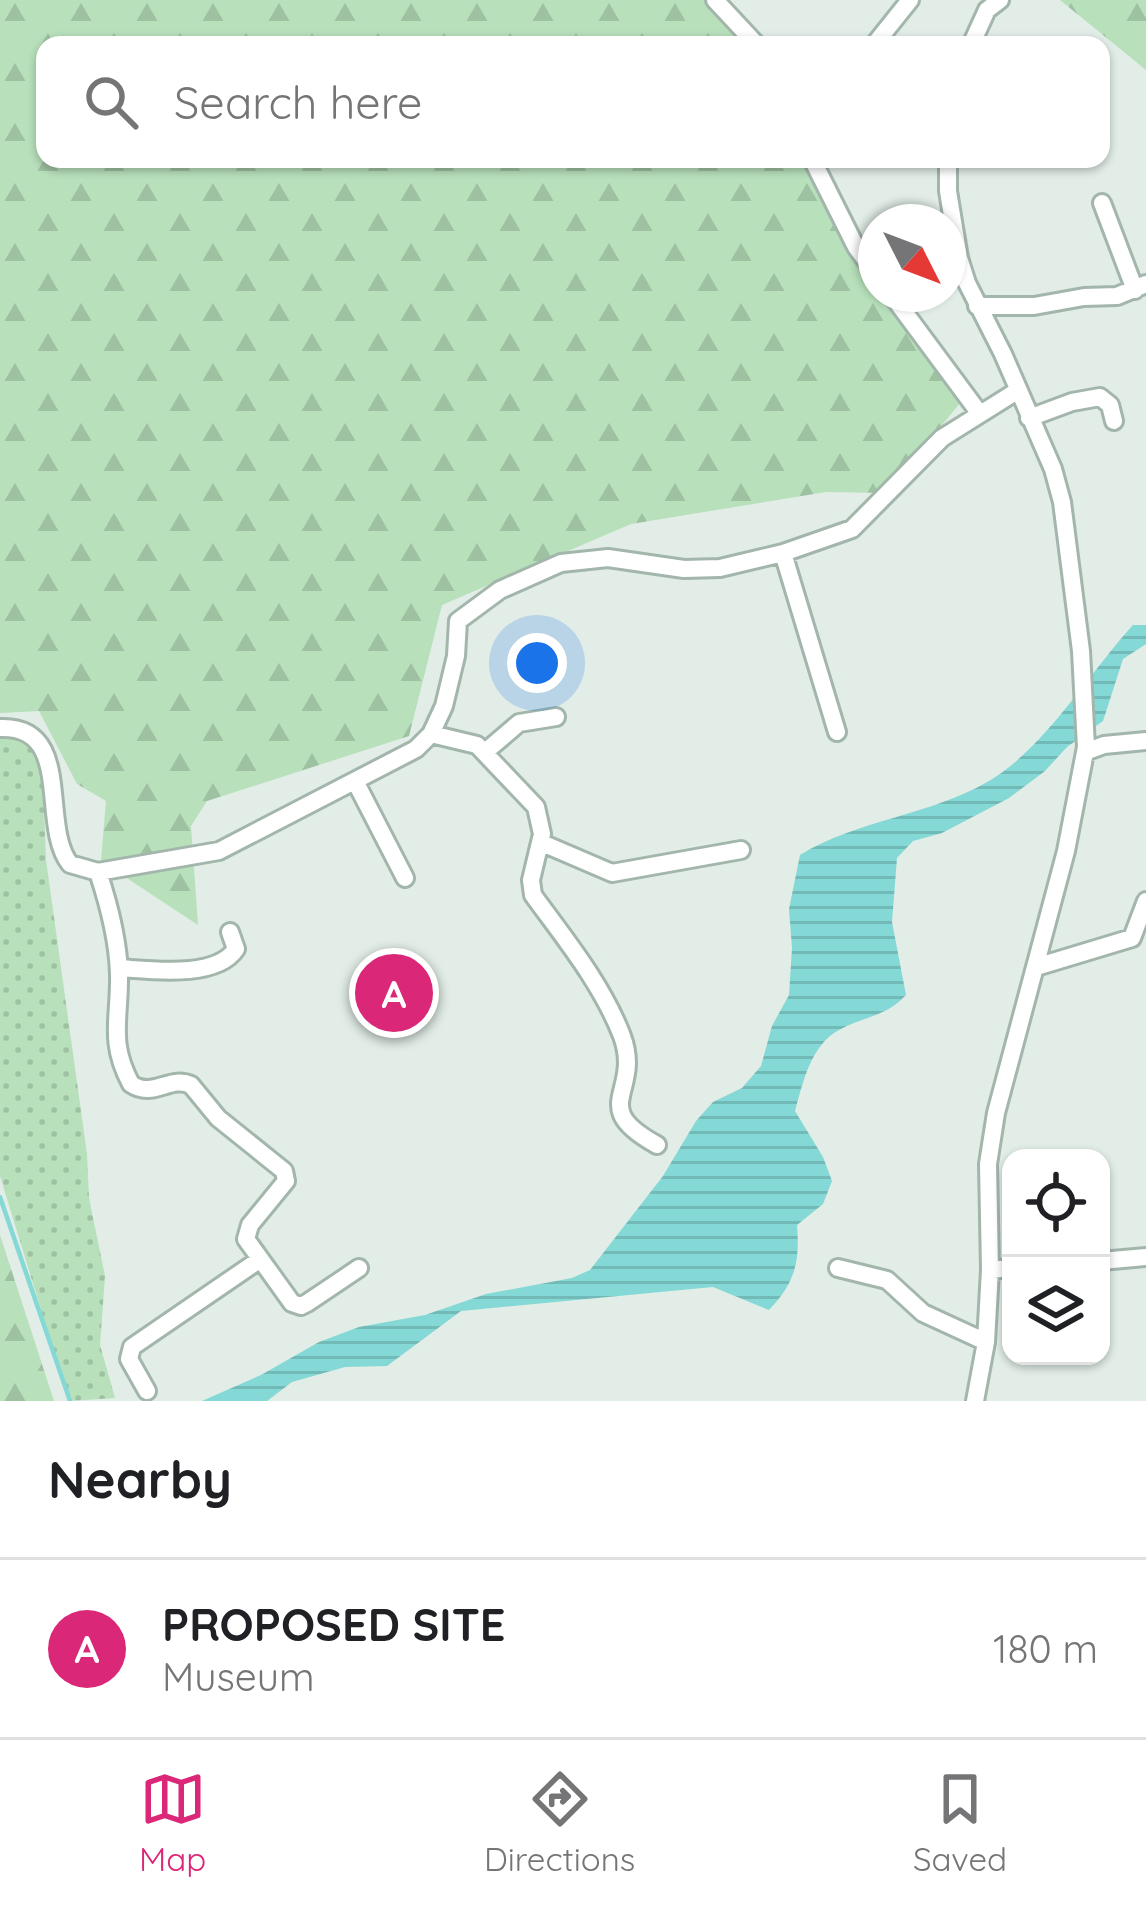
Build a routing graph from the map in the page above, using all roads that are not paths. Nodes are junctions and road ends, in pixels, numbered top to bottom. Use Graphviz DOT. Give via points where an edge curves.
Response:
graph roads {
  1 [pos="715,0"];
  2 [pos="910,0"];
  3 [pos="1000,0"];
  4 [pos="749,36"];
  5 [pos="881,36"];
  6 [pos="975,36"];
  7 [pos="816,168"];
  8 [pos="948,168"];
  9 [pos="1102,203"];
  10 [pos="858,250"];
  11 [pos="1141,287"];
  12 [pos="977,306"];
  13 [pos="904,312"];
  14 [pos="1017,391"];
  15 [pos="980,414"];
  16 [pos="1029,418"];
  17 [pos="1114,421"];
  18 [pos="783,553"];
  19 [pos="556,717"];
  20 [pos="0,728"];
  21 [pos="837,733"];
  22 [pos="431,734"];
  23 [pos="1146,742"];
  24 [pos="1085,749"];
  25 [pos="485,752"];
  26 [pos="355,781"];
  27 [pos="542,843"];
  28 [pos="741,850"];
  29 [pos="98,872"];
  30 [pos="405,878"];
  31 [pos="1146,902"];
  32 [pos="230,932"];
  33 [pos="1036,967"];
  34 [pos="118,968"];
  35 [pos="657,1145"];
  36 [pos="1146,1257"];
  37 [pos="260,1260"];
  38 [pos="1110,1260"];
  39 [pos="359,1268"];
  40 [pos="838,1268"];
  41 [pos="1002,1269"];
  42 [pos="990,1270"];
  43 [pos="986,1342"];
  44 [pos="147,1390"];
  45 [pos="975,1401"];
  1 -- 4 [label="street"];
  2 -- 5 [label="street"];
  3 -- 6 [label="street"];
  7 -- 10 [label="street"];
  8 -- 12 [label="street" via="958,258"];
  9 -- 11 [label="street"];
  11 -- 12 [label="street" via="1034,306"];
  12 -- 14 [label="street"];
  13 -- 15 [label="street"];
  14 -- 15 [label="street"];
  14 -- 16 [label="street"];
  15 -- 18 [label="street" via="942,438 852,529"];
  16 -- 17 [label="street" via="1100,397"];
  16 -- 24 [label="street" via="1062,502"];
  18 -- 21 [label="street"];
  18 -- 22 [label="street" via="700,570 584,558 500,590 458,621 452,680"];
  19 -- 25 [label="street" via="519,722"];
  20 -- 29 [label="street" via="25,732 46,752 58,847 70,864"];
  22 -- 25 [label="street"];
  22 -- 26 [label="street"];
  23 -- 24 [label="street"];
  24 -- 33 [label="street"];
  25 -- 27 [label="street" via="536,807"];
  26 -- 29 [label="street" via="219,851"];
  26 -- 30 [label="street"];
  27 -- 28 [label="street" via="612,873"];
  27 -- 35 [label="street" via="532,895 622,1035 623,1120"];
  29 -- 34 [label="street"];
  31 -- 33 [label="street" via="1132,938"];
  32 -- 34 [label="street" via="236,949 229,959 191,970"];
  33 -- 42 [label="street" via="988,1163"];
  34 -- 37 [label="street" via="115,1047 131,1084 150,1091 191,1084 287,1177 247,1233"];
  36 -- 38 [label="street"];
  37 -- 39 [label="street" via="296,1306"];
  37 -- 44 [label="street" via="132,1347 129,1359"];
  40 -- 43 [label="street" via="887,1280 922,1313"];
  41 -- 42 [label="street"];
  42 -- 43 [label="street"];
  43 -- 45 [label="street"];
}
